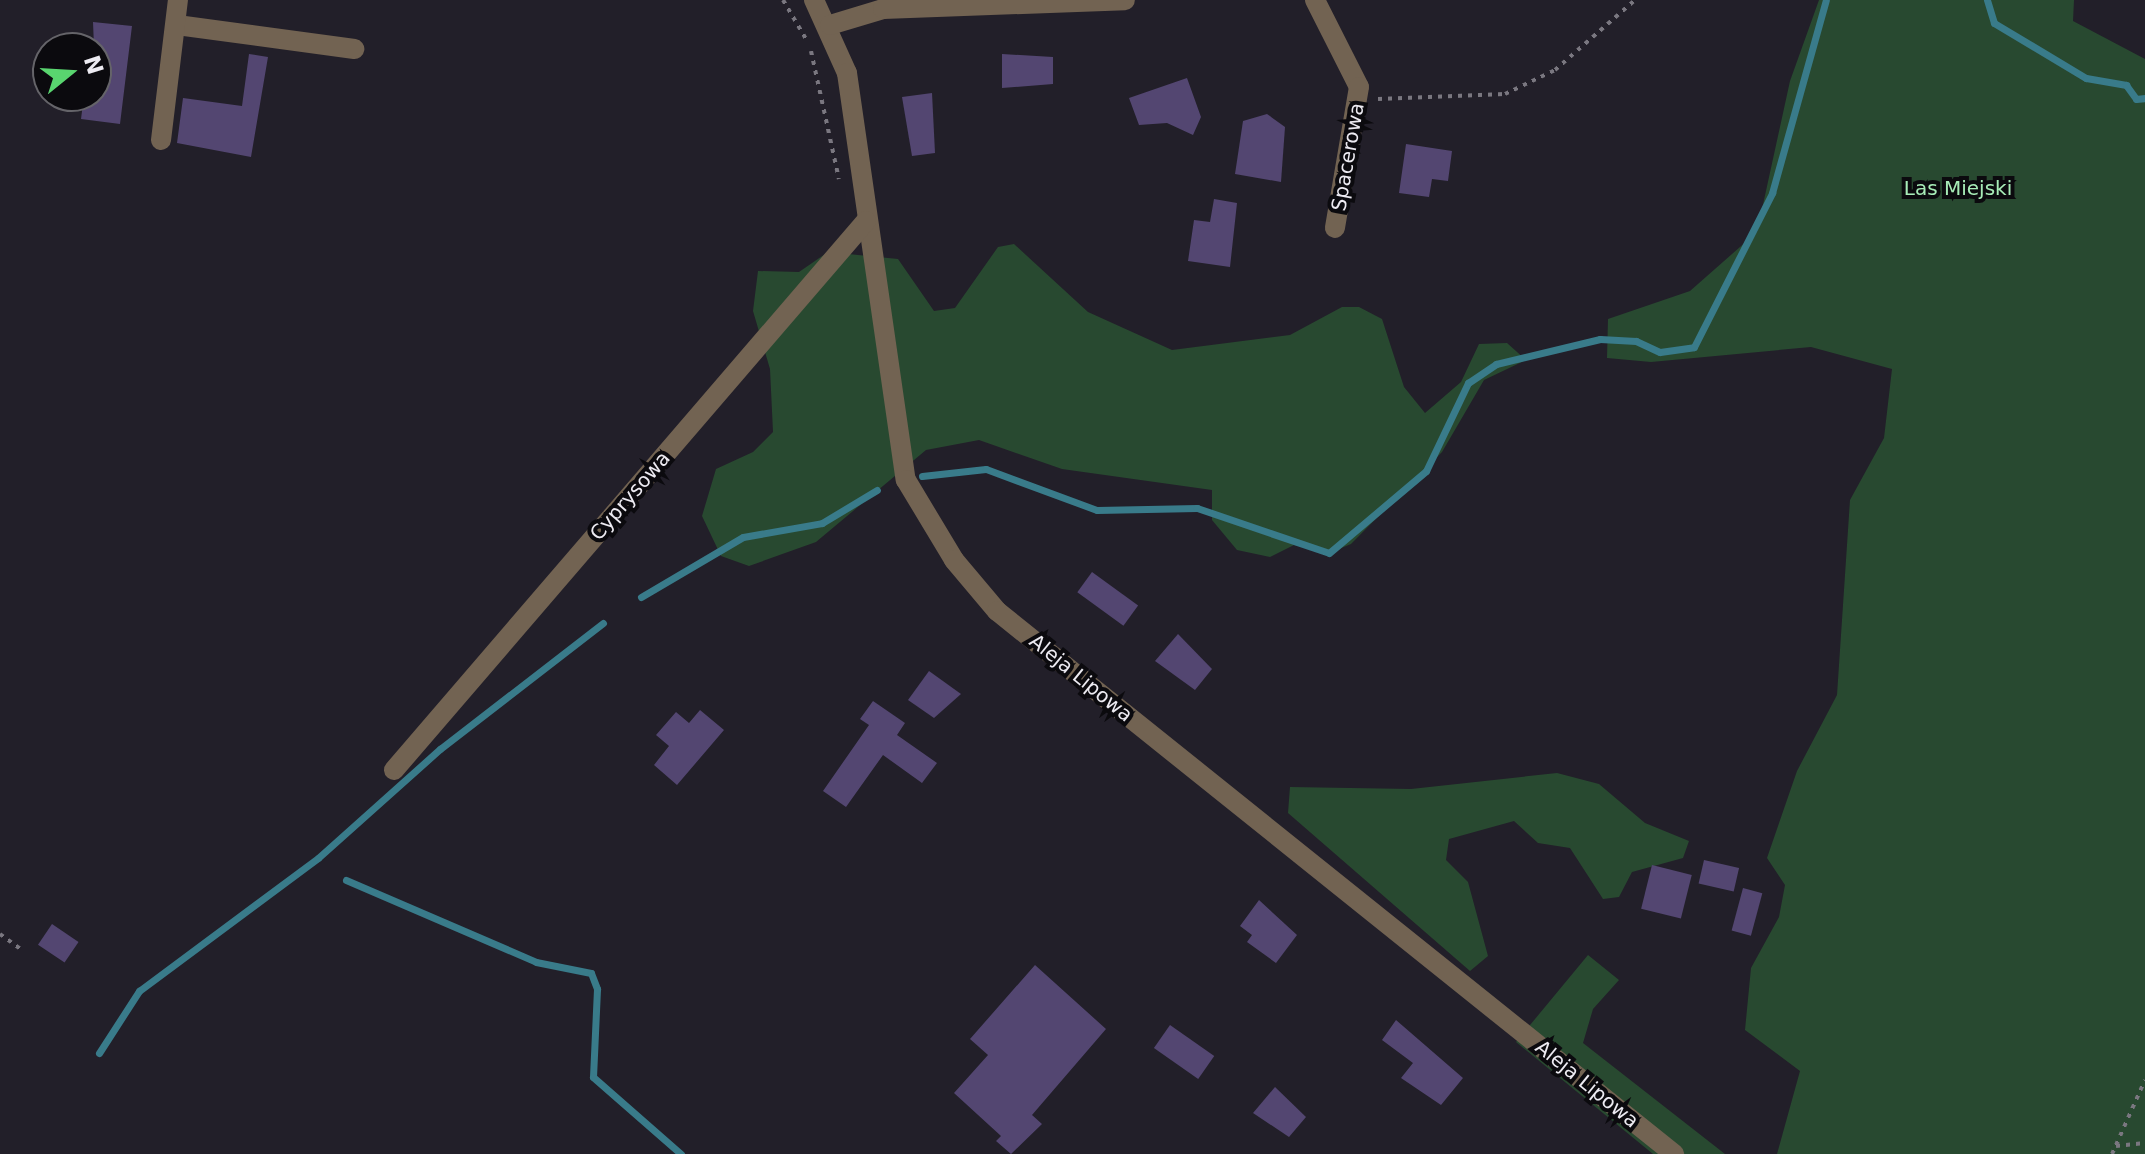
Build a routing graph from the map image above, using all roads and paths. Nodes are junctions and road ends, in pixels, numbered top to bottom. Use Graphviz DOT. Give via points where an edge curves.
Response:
graph roads {
  1 [pos="178,0"];
  2 [pos="783,0"];
  3 [pos="814,0"];
  4 [pos="1125,0"];
  5 [pos="1315,0"];
  6 [pos="1635,0"];
  7 [pos="177,25"];
  8 [pos="830,25"];
  9 [pos="354,49"];
  10 [pos="1359,99"];
  11 [pos="161,140"];
  12 [pos="840,188"];
  13 [pos="866,221"];
  14 [pos="1335,228"];
  15 [pos="394,770"];
  16 [pos="0,934"];
  17 [pos="23,951"];
  18 [pos="2145,1080"];
  19 [pos="2145,1143"];
  20 [pos="2116,1146"];
  21 [pos="1674,1154"];
  22 [pos="2112,1154"];
  1 -- 7 [label="street"];
  2 -- 12 [label="path" via="813,55"];
  3 -- 8 [label="street, Aleja Lipowa"];
  4 -- 8 [label="street" via="883,9"];
  5 -- 10 [label="street, Spacerowa" via="1348,52"];
  6 -- 10 [label="path" via="1555,70 1505,94"];
  7 -- 9 [label="street"];
  7 -- 11 [label="street"];
  8 -- 13 [label="street, Aleja Lipowa" via="847,73"];
  10 -- 14 [label="street, Spacerowa"];
  13 -- 15 [label="street, Cyprysowa"];
  13 -- 21 [label="street, Aleja Lipowa" via="906,480 921,515 997,611"];
  16 -- 17 [label="path"];
  18 -- 20 [label="path"];
  19 -- 20 [label="path"];
  20 -- 22 [label="path"];
}
